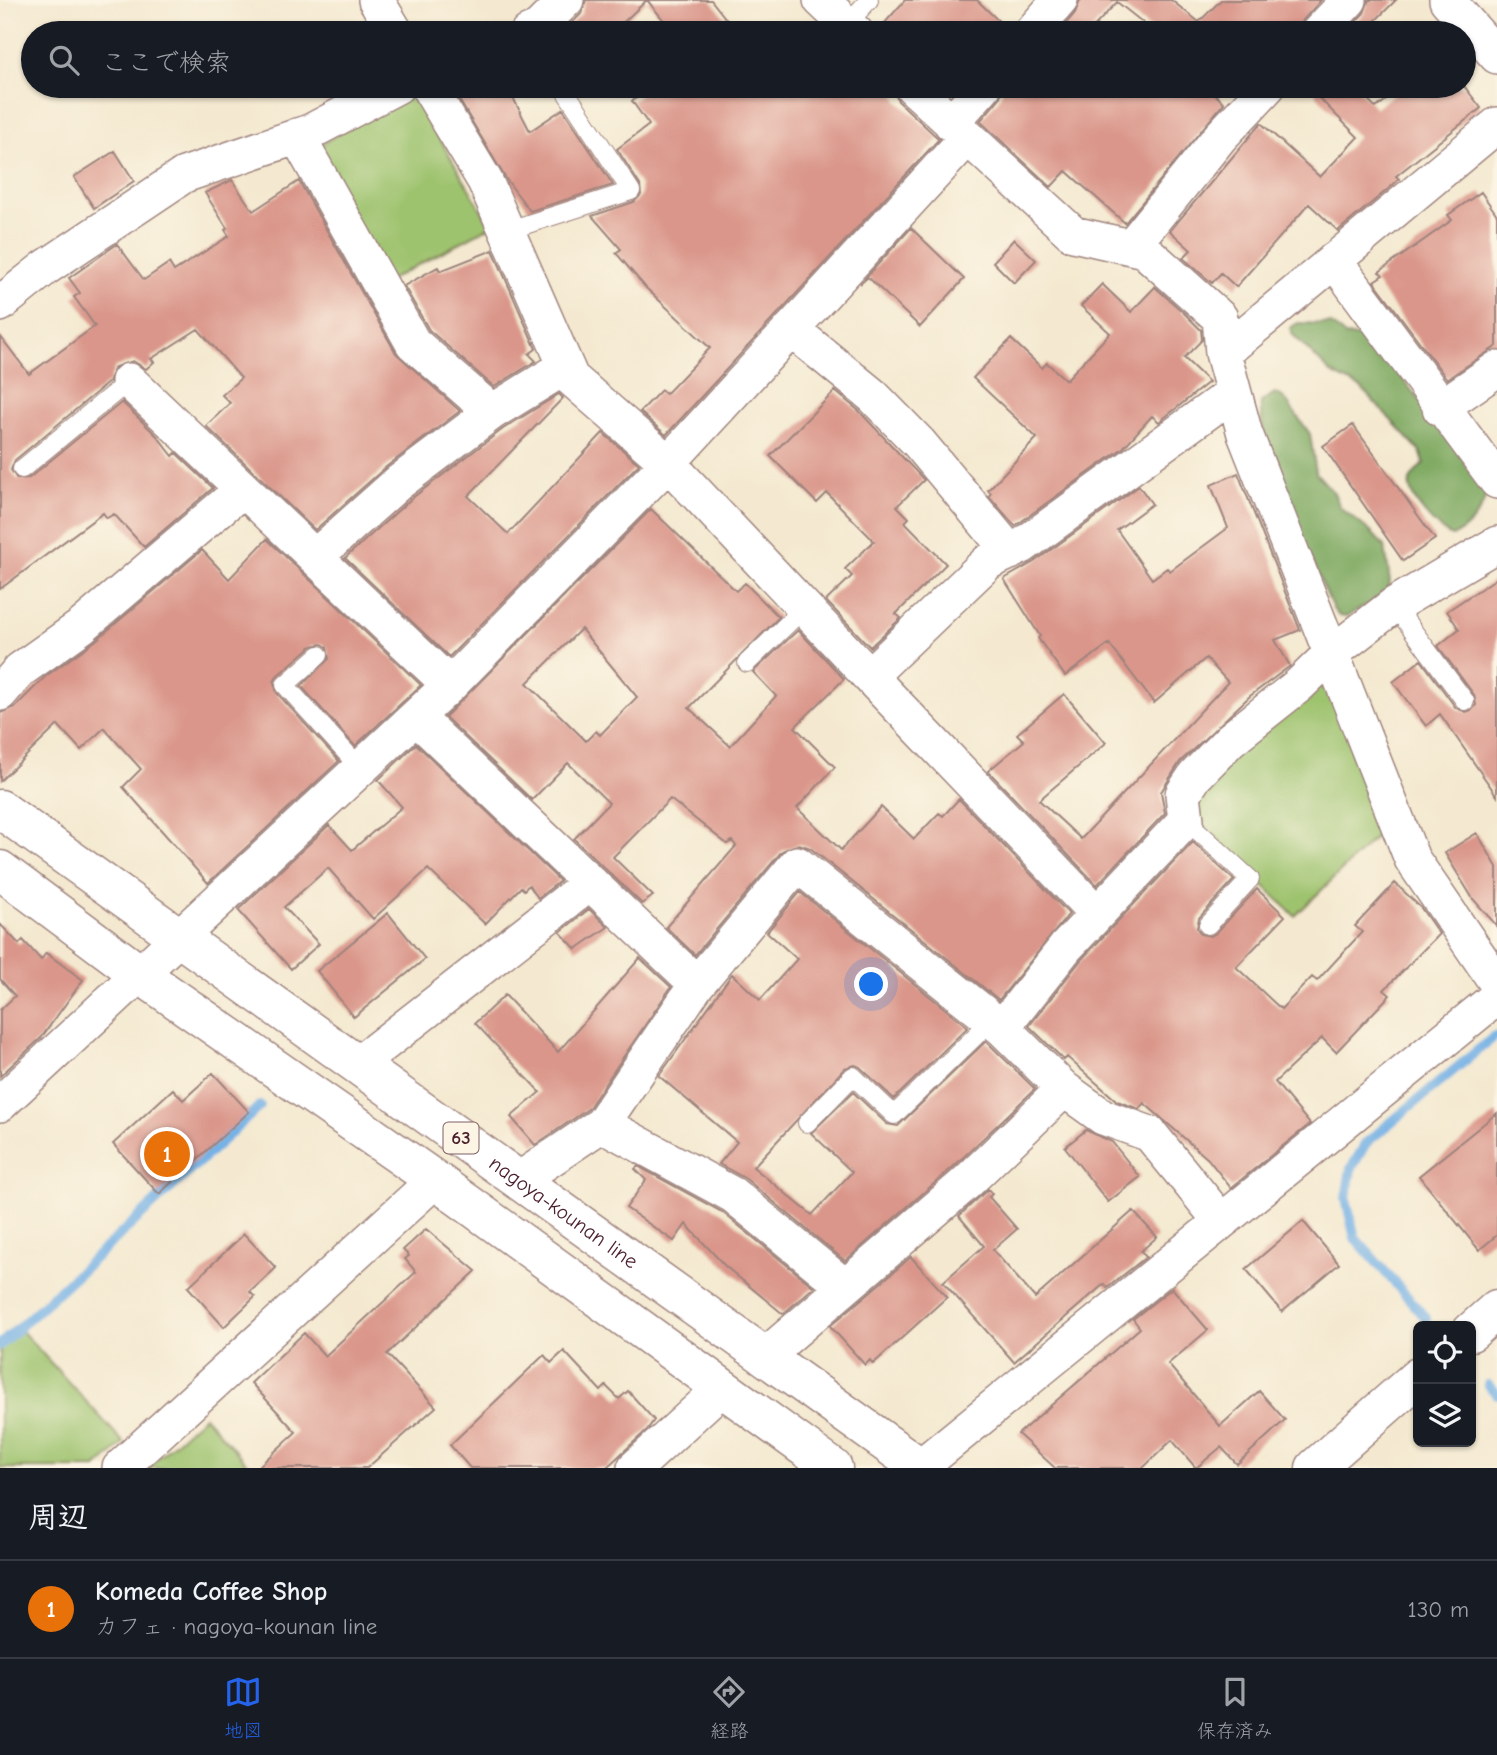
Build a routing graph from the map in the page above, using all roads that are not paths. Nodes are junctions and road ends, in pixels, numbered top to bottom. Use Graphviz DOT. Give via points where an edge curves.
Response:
graph roads {
  1 [pos="376,0"];
  2 [pos="566,0"];
  3 [pos="821,0"];
  4 [pos="1060,0"];
  5 [pos="1349,0"];
  6 [pos="1447,0"];
  7 [pos="857,19"];
  8 [pos="389,21"];
  9 [pos="545,21"];
  10 [pos="1042,21"];
  11 [pos="1329,21"];
  12 [pos="1466,21"];
  13 [pos="1476,32"];
  14 [pos="1497,56"];
  15 [pos="373,98"];
  16 [pos="435,98"];
  17 [pos="570,98"];
  18 [pos="925,98"];
  19 [pos="977,98"];
  20 [pos="1257,98"];
  21 [pos="1497,125"];
  22 [pos="959,130"];
  23 [pos="297,136"];
  24 [pos="506,231"];
  25 [pos="1131,247"];
  26 [pos="1334,260"];
  27 [pos="0,304"];
  28 [pos="791,329"];
  29 [pos="1223,353"];
  30 [pos="565,367"];
  31 [pos="1497,369"];
  32 [pos="129,381"];
  33 [pos="1233,393"];
  34 [pos="1440,408"];
  35 [pos="492,412"];
  36 [pos="668,463"];
  37 [pos="22,469"];
  38 [pos="1497,481"];
  39 [pos="243,489"];
  40 [pos="1497,544"];
  41 [pos="1010,552"];
  42 [pos="315,557"];
  43 [pos="1394,605"];
  44 [pos="803,609"];
  45 [pos="1331,654"];
  46 [pos="319,655"];
  47 [pos="747,663"];
  48 [pos="869,676"];
  49 [pos="450,685"];
  50 [pos="0,693"];
  51 [pos="1465,701"];
  52 [pos="416,717"];
  53 [pos="361,769"];
  54 [pos="0,809"];
  55 [pos="1186,820"];
  56 [pos="0,870"];
  57 [pos="590,883"];
  58 [pos="1097,914"];
  59 [pos="1208,925"];
  60 [pos="180,938"];
  61 [pos="141,975"];
  62 [pos="1497,983"];
  63 [pos="697,984"];
  64 [pos="1497,998"];
  65 [pos="997,1024"];
  66 [pos="358,1064"];
  67 [pos="1064,1089"];
  68 [pos="0,1104"];
  69 [pos="807,1123"];
  70 [pos="602,1124"];
  71 [pos="435,1180"];
  72 [pos="519,1180"];
  73 [pos="1221,1221"];
  74 [pos="844,1286"];
  75 [pos="1497,1309"];
  76 [pos="1476,1328"];
  77 [pos="765,1356"];
  78 [pos="1413,1381"];
  79 [pos="722,1388"];
  80 [pos="120,1468"];
  81 [pos="635,1468"];
  82 [pos="833,1468"];
  83 [pos="921,1468"];
  84 [pos="1315,1468"];
  1 -- 8 [label="street"];
  2 -- 9 [label="street"];
  3 -- 7 [label="street"];
  4 -- 10 [label="street"];
  5 -- 11 [label="street"];
  6 -- 12 [label="street"];
  13 -- 14 [label="street"];
  15 -- 23 [label="street"];
  16 -- 24 [label="street" via="485,181"];
  17 -- 24 [label="lane" via="631,191"];
  18 -- 22 [label="street"];
  19 -- 22 [label="street"];
  20 -- 25 [label="street"];
  21 -- 26 [label="street"];
  22 -- 25 [label="street" via="1073,234"];
  22 -- 28 [label="street"];
  23 -- 27 [label="street" via="184,175 45,268"];
  23 -- 35 [label="street" via="413,343"];
  24 -- 30 [label="street"];
  25 -- 29 [label="street" via="1144,250 1220,318"];
  26 -- 29 [label="street"];
  26 -- 34 [label="street"];
  28 -- 36 [label="street"];
  28 -- 41 [label="street" via="873,396 919,443"];
  29 -- 33 [label="street"];
  30 -- 35 [label="street"];
  30 -- 36 [label="street" via="571,378"];
  31 -- 34 [label="street"];
  32 -- 37 [label="lane"];
  32 -- 39 [label="street"];
  33 -- 41 [label="street"];
  33 -- 45 [label="street" via="1245,435"];
  34 -- 38 [label="street"];
  35 -- 42 [label="street" via="398,483"];
  36 -- 44 [label="street"];
  36 -- 49 [label="street"];
  39 -- 42 [label="street"];
  39 -- 50 [label="street" via="82,626 20,670"];
  40 -- 43 [label="street"];
  41 -- 48 [label="street" via="988,562"];
  42 -- 49 [label="street"];
  43 -- 45 [label="street"];
  43 -- 51 [label="lane"];
  44 -- 47 [label="lane"];
  44 -- 48 [label="street"];
  45 -- 55 [label="street" via="1195,776 1183,794"];
  45 -- 62 [label="street" via="1412,859"];
  46 -- 53 [label="lane" via="285,685"];
  48 -- 58 [label="street"];
  49 -- 52 [label="street"];
  52 -- 53 [label="street"];
  52 -- 57 [label="street"];
  53 -- 60 [label="street"];
  54 -- 60 [label="main road, nagoya-kounan line / 63"];
  55 -- 58 [label="street"];
  55 -- 59 [label="lane" via="1250,879"];
  56 -- 61 [label="main road, 63"];
  57 -- 63 [label="street"];
  57 -- 66 [label="street"];
  58 -- 65 [label="street"];
  60 -- 61 [label="street"];
  60 -- 66 [label="main road, nagoya-kounan line / 63"];
  61 -- 68 [label="street"];
  61 -- 71 [label="main road, 63"];
  63 -- 65 [label="street" via="797,864"];
  63 -- 70 [label="street"];
  64 -- 73 [label="street"];
  65 -- 67 [label="street"];
  65 -- 69 [label="lane" via="894,1115 853,1076"];
  66 -- 72 [label="main road, nagoya-kounan line / 63"];
  67 -- 73 [label="street" via="1103,1117 1150,1134"];
  67 -- 74 [label="street" via="966,1183"];
  70 -- 72 [label="street"];
  70 -- 74 [label="street" via="733,1195"];
  71 -- 79 [label="main road, 63"];
  71 -- 80 [label="street"];
  72 -- 77 [label="main road, nagoya-kounan line / 63"];
  73 -- 83 [label="street"];
  74 -- 77 [label="street"];
  75 -- 76 [label="main road"];
  77 -- 83 [label="main road, nagoya-kounan line / 63"];
  78 -- 84 [label="main road"];
  79 -- 81 [label="street"];
  79 -- 82 [label="main road, 63"];
}
